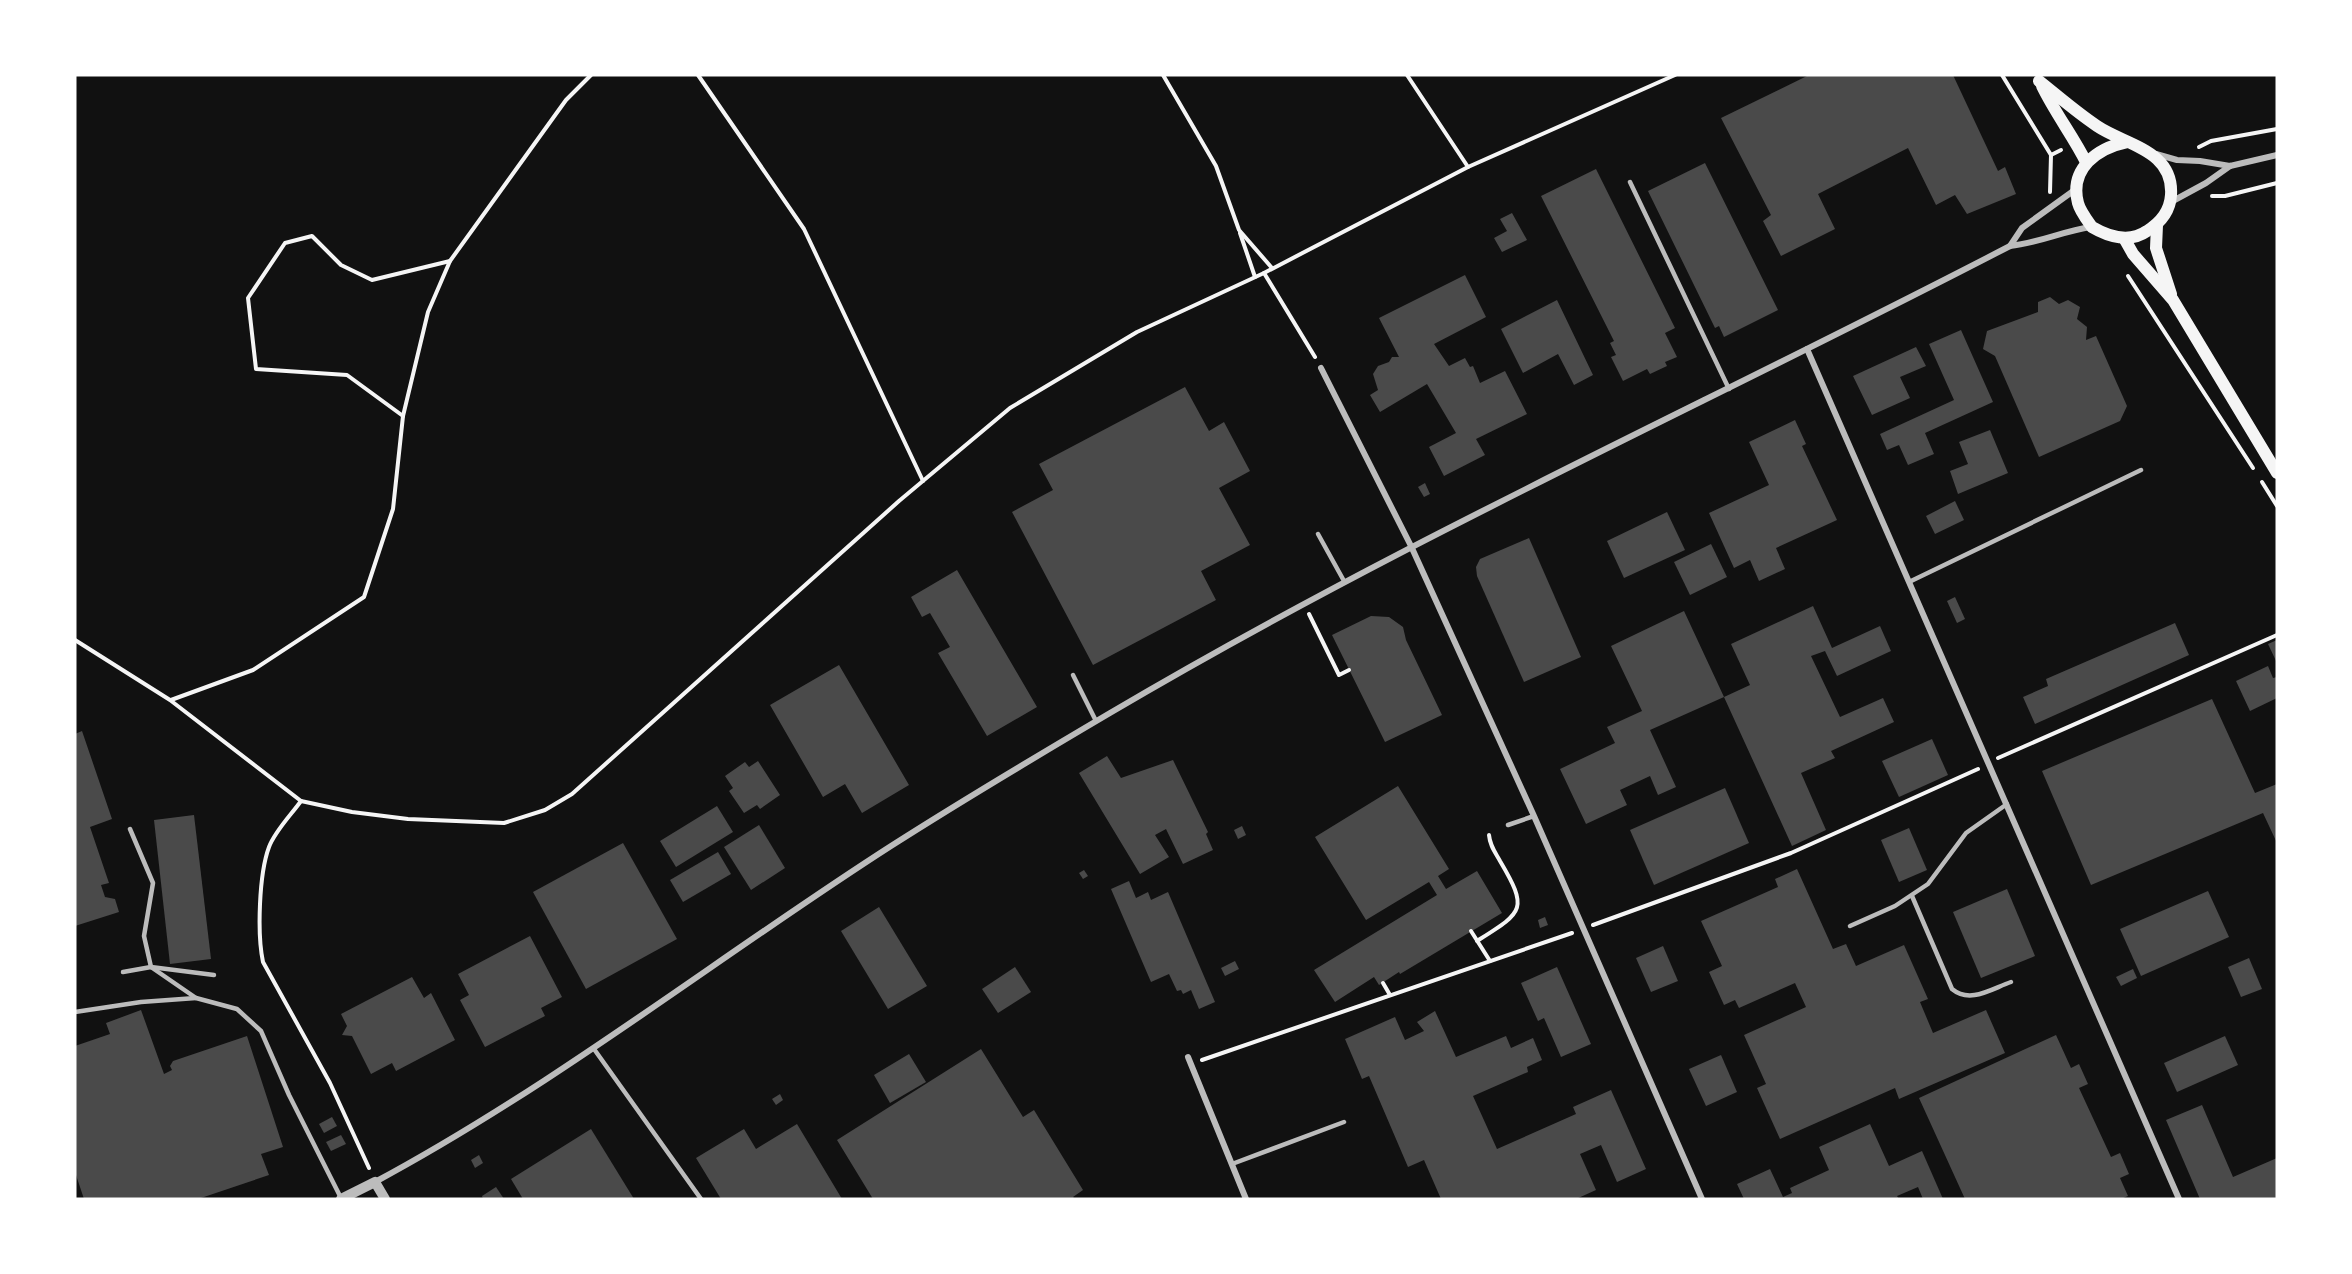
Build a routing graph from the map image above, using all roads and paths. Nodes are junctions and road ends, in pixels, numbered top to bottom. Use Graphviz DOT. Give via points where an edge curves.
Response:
graph roads {
  1 [pos="591,75"];
  2 [pos="698,75"];
  3 [pos="1163,75"];
  4 [pos="1407,75"];
  5 [pos="1675,75"];
  6 [pos="2002,75"];
  7 [pos="2037,78"];
  8 [pos="2277,129"];
  9 [pos="2127,142"];
  10 [pos="2196,148"];
  11 [pos="2153,153"];
  12 [pos="2277,156"];
  13 [pos="2086,162"];
  14 [pos="2230,166"];
  15 [pos="1468,167"];
  16 [pos="1630,182"];
  17 [pos="2277,183"];
  18 [pos="2076,189"];
  19 [pos="2210,196"];
  20 [pos="2170,202"];
  21 [pos="2056,204"];
  22 [pos="2157,225"];
  23 [pos="2092,227"];
  24 [pos="1239,230"];
  25 [pos="2124,238"];
  26 [pos="2010,246"];
  27 [pos="450,261"];
  28 [pos="1272,268"];
  29 [pos="2124,269"];
  30 [pos="1264,273"];
  31 [pos="1255,277"];
  32 [pos="2173,300"];
  33 [pos="1807,350"];
  34 [pos="1321,368"];
  35 [pos="1729,389"];
  36 [pos="404,416"];
  37 [pos="2141,470"];
  38 [pos="2277,473"];
  39 [pos="924,481"];
  40 [pos="2277,506"];
  41 [pos="1318,534"];
  42 [pos="1411,546"];
  43 [pos="1344,581"];
  44 [pos="1909,582"];
  45 [pos="1303,603"];
  46 [pos="2277,635"];
  47 [pos="75,640"];
  48 [pos="1349,670"];
  49 [pos="1073,675"];
  50 [pos="170,700"];
  51 [pos="1096,721"];
  52 [pos="1987,763"];
  53 [pos="301,801"];
  54 [pos="2007,804"];
  55 [pos="1534,816"];
  56 [pos="1508,825"];
  57 [pos="130,828"];
  58 [pos="1489,836"];
  59 [pos="1912,896"];
  60 [pos="1850,926"];
  61 [pos="1582,929"];
  62 [pos="1471,931"];
  63 [pos="1477,941"];
  64 [pos="1490,961"];
  65 [pos="151,967"];
  66 [pos="123,972"];
  67 [pos="214,975"];
  68 [pos="2011,982"];
  69 [pos="1383,983"];
  70 [pos="1390,995"];
  71 [pos="196,998"];
  72 [pos="75,1012"];
  73 [pos="594,1049"];
  74 [pos="1190,1060"];
  75 [pos="1344,1122"];
  76 [pos="1232,1164"];
  77 [pos="375,1182"];
  78 [pos="341,1199"];
  79 [pos="385,1199"];
  80 [pos="701,1199"];
  81 [pos="1246,1199"];
  82 [pos="1702,1199"];
  83 [pos="2179,1199"];
  1 -- 27 [label="path" via="566,100"];
  2 -- 39 [label="path" via="804,229"];
  3 -- 24 [label="path" via="1216,166"];
  4 -- 15 [label="path"];
  5 -- 15 [label="path"];
  6 -- 21 [label="path" via="2052,155 2050,192"];
  7 -- 9 [label="main road" via="2099,127"];
  7 -- 13 [label="main road"];
  8 -- 10 [label="path" via="2211,141"];
  9 -- 11 [label="main road"];
  9 -- 13 [label="main road" via="2098,151"];
  11 -- 14 [label="street"];
  11 -- 20 [label="main road" via="2170,178"];
  12 -- 14 [label="street"];
  13 -- 18 [label="main road"];
  14 -- 20 [label="street"];
  15 -- 28 [label="path"];
  16 -- 35 [label="lane"];
  17 -- 19 [label="path"];
  18 -- 21 [label="street"];
  18 -- 23 [label="main road" via="2078,204"];
  20 -- 22 [label="main road"];
  21 -- 26 [label="street" via="2022,228"];
  22 -- 25 [label="main road" via="2142,235"];
  22 -- 32 [label="main road" via="2156,248"];
  23 -- 25 [label="main road"];
  23 -- 26 [label="street" via="2066,231 2037,243"];
  24 -- 28 [label="path"];
  24 -- 31 [label="path"];
  25 -- 32 [label="main road"];
  26 -- 33 [label="street"];
  27 -- 36 [label="path" via="428,312"];
  27 -- 36 [label="path" via="372,280 341,265 312,236 285,243 248,298 256,369 347,375"];
  28 -- 30 [label="path"];
  29 -- 40 [label="path"];
  30 -- 31 [label="path"];
  30 -- 34 [label="path"];
  31 -- 39 [label="path" via="1137,332 1010,408"];
  32 -- 38 [label="main road"];
  33 -- 35 [label="street"];
  33 -- 44 [label="street"];
  34 -- 42 [label="street"];
  35 -- 42 [label="street"];
  36 -- 50 [label="path" via="393,509 364,597 254,670"];
  37 -- 44 [label="lane"];
  39 -- 53 [label="path" via="572,794 545,810 504,823 408,819"];
  41 -- 43 [label="lane"];
  42 -- 43 [label="street"];
  42 -- 55 [label="street"];
  43 -- 45 [label="street"];
  44 -- 52 [label="street"];
  45 -- 48 [label="path" via="1339,675"];
  45 -- 51 [label="street"];
  46 -- 52 [label="path"];
  47 -- 50 [label="path"];
  49 -- 51 [label="lane"];
  50 -- 53 [label="path"];
  51 -- 73 [label="street" via="890,847"];
  52 -- 54 [label="street"];
  52 -- 61 [label="path" via="1967,776 1791,853"];
  53 -- 77 [label="path" via="269,846 260,900 263,962 356,1134"];
  54 -- 59 [label="lane" via="1975,824 1928,884"];
  54 -- 83 [label="street"];
  55 -- 56 [label="lane"];
  55 -- 61 [label="street"];
  57 -- 65 [label="lane" via="153,883 144,936"];
  58 -- 63 [label="path" via="1519,900 1516,914"];
  59 -- 60 [label="lane"];
  59 -- 68 [label="lane" via="1952,989 1971,997"];
  61 -- 64 [label="path"];
  61 -- 82 [label="street"];
  62 -- 63 [label="path"];
  63 -- 64 [label="path"];
  64 -- 70 [label="path"];
  65 -- 66 [label="lane"];
  65 -- 67 [label="lane"];
  65 -- 71 [label="lane"];
  69 -- 70 [label="path"];
  70 -- 74 [label="path"];
  71 -- 72 [label="lane"];
  71 -- 78 [label="lane" via="237,1009 261,1030"];
  73 -- 77 [label="street" via="457,1137"];
  73 -- 80 [label="lane"];
  74 -- 76 [label="street"];
  75 -- 76 [label="lane"];
  76 -- 81 [label="street"];
  77 -- 78 [label="street"];
  77 -- 79 [label="street"];
}
